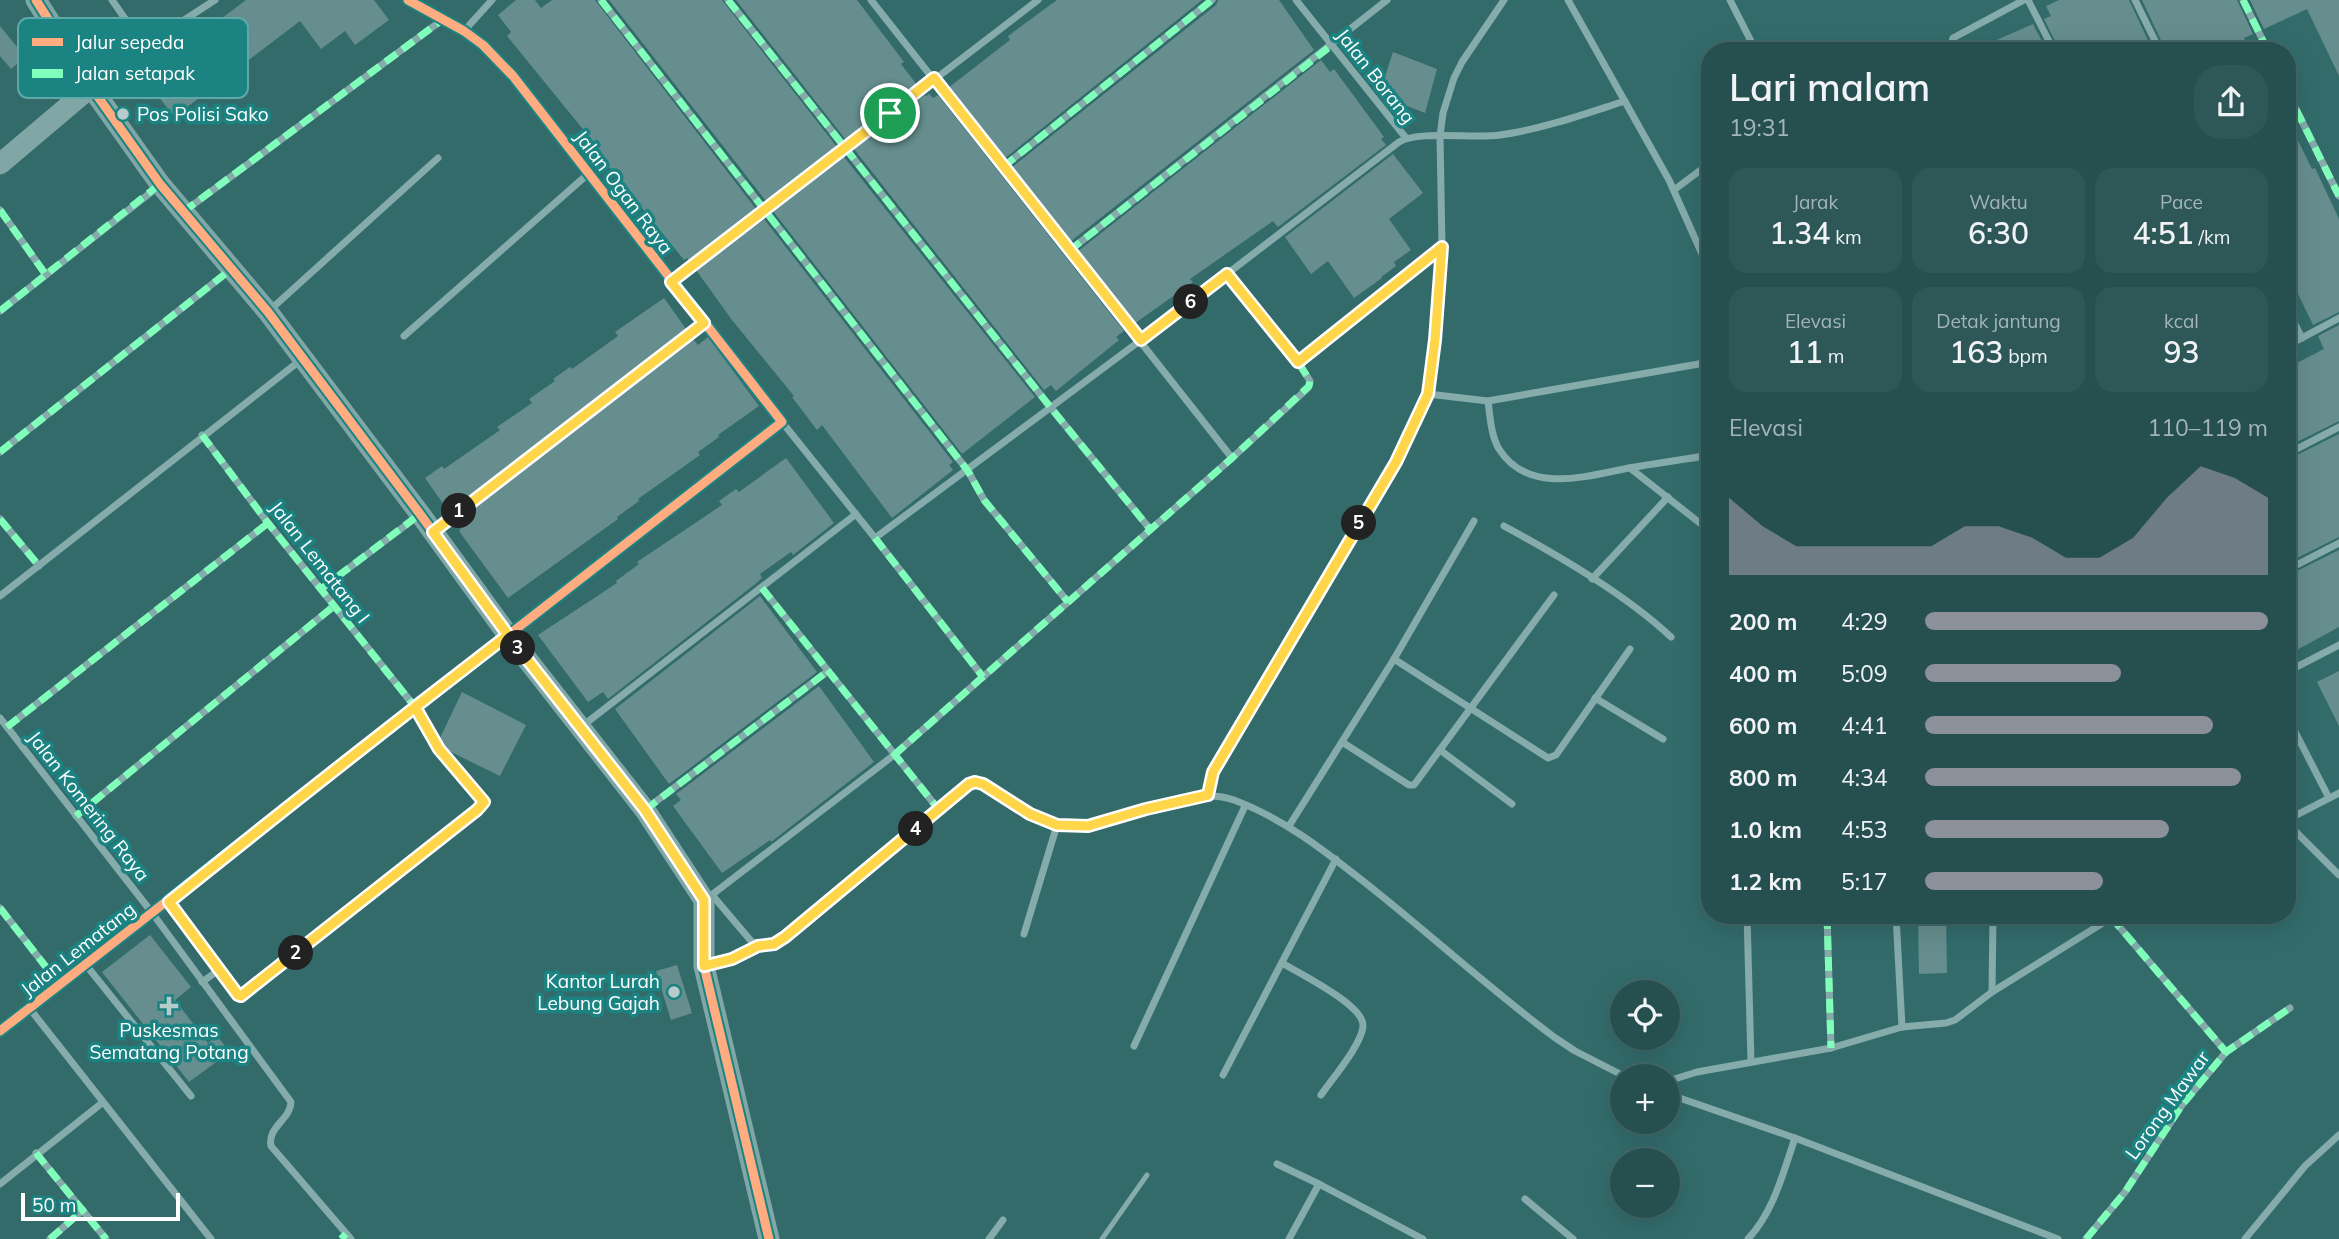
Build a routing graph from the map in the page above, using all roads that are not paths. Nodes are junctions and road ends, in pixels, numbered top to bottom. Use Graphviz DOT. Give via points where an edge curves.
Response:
graph roads {
  1 [pos="36,0"];
  2 [pos="112,0"];
  3 [pos="215,0"];
  4 [pos="408,0"];
  5 [pos="492,0"];
  6 [pos="601,0"];
  7 [pos="728,0"];
  8 [pos="871,0"];
  9 [pos="1038,0"];
  10 [pos="1212,0"];
  11 [pos="1296,0"];
  12 [pos="1387,0"];
  13 [pos="1504,0"];
  14 [pos="1568,0"];
  15 [pos="1730,0"];
  16 [pos="2026,0"];
  17 [pos="2135,0"];
  18 [pos="2243,0"];
  19 [pos="47,18"];
  20 [pos="125,18"];
  21 [pos="187,18"];
  22 [pos="442,20"];
  23 [pos="464,31"];
  24 [pos="1751,42"];
  25 [pos="1952,42"];
  26 [pos="2049,42"];
  27 [pos="2156,42"];
  28 [pos="2264,42"];
  29 [pos="1332,45"];
  30 [pos="934,78"];
  31 [pos="78,98"];
  32 [pos="99,98"];
  33 [pos="1625,101"];
  34 [pos="2296,109"];
  35 [pos="1440,136"];
  36 [pos="1406,138"];
  37 [pos="845,148"];
  38 [pos="438,158"];
  39 [pos="0,164"];
  40 [pos="1003,167"];
  41 [pos="1701,170"];
  42 [pos="588,174"];
  43 [pos="160,184"];
  44 [pos="1674,190"];
  45 [pos="2339,196"];
  46 [pos="0,210"];
  47 [pos="763,210"];
  48 [pos="183,212"];
  49 [pos="1442,247"];
  50 [pos="1069,251"];
  51 [pos="1701,252"];
  52 [pos="230,270"];
  53 [pos="1227,274"];
  54 [pos="46,275"];
  55 [pos="671,282"];
  56 [pos="0,311"];
  57 [pos="268,312"];
  58 [pos="2339,318"];
  59 [pos="704,323"];
  60 [pos="2296,326"];
  61 [pos="404,336"];
  62 [pos="2302,338"];
  63 [pos="1141,340"];
  64 [pos="2296,341"];
  65 [pos="302,358"];
  66 [pos="1298,362"];
  67 [pos="1701,364"];
  68 [pos="1428,394"];
  69 [pos="1488,401"];
  70 [pos="1051,408"];
  71 [pos="782,422"];
  72 [pos="2339,427"];
  73 [pos="202,435"];
  74 [pos="2296,449"];
  75 [pos="0,452"];
  76 [pos="1701,456"];
  77 [pos="1232,458"];
  78 [pos="1630,468"];
  79 [pos="968,471"];
  80 [pos="1668,497"];
  81 [pos="421,514"];
  82 [pos="856,514"];
  83 [pos="0,519"];
  84 [pos="1474,521"];
  85 [pos="268,523"];
  86 [pos="1701,524"];
  87 [pos="1504,526"];
  88 [pos="1150,530"];
  89 [pos="433,532"];
  90 [pos="875,538"];
  91 [pos="2339,542"];
  92 [pos="2296,565"];
  93 [pos="39,566"];
  94 [pos="1592,579"];
  95 [pos="762,588"];
  96 [pos="321,589"];
  97 [pos="1553,595"];
  98 [pos="0,596"];
  99 [pos="1068,602"];
  100 [pos="334,606"];
  101 [pos="508,635"];
  102 [pos="1671,637"];
  103 [pos="2339,645"];
  104 [pos="1630,649"];
  105 [pos="1394,659"];
  106 [pos="2296,667"];
  107 [pos="828,671"];
  108 [pos="983,677"];
  109 [pos="1595,698"];
  110 [pos="415,707"];
  111 [pos="1469,708"];
  112 [pos="0,718"];
  113 [pos="7,727"];
  114 [pos="580,727"];
  115 [pos="2296,734"];
  116 [pos="1663,739"];
  117 [pos="1342,742"];
  118 [pos="1440,750"];
  119 [pos="894,755"];
  120 [pos="2339,793"];
  121 [pos="1208,795"];
  122 [pos="2329,799"];
  123 [pos="1512,804"];
  124 [pos="1245,806"];
  125 [pos="645,810"];
  126 [pos="939,810"];
  127 [pos="76,816"];
  128 [pos="2296,817"];
  129 [pos="1057,825"];
  130 [pos="1289,826"];
  131 [pos="2296,831"];
  132 [pos="1336,859"];
  133 [pos="2339,875"];
  134 [pos="708,898"];
  135 [pos="169,902"];
  136 [pos="0,908"];
  137 [pos="153,914"];
  138 [pos="1747,924"];
  139 [pos="1826,924"];
  140 [pos="1896,924"];
  141 [pos="1993,924"];
  142 [pos="2100,924"];
  143 [pos="2120,924"];
  144 [pos="1024,934"];
  145 [pos="758,946"];
  146 [pos="1282,963"];
  147 [pos="86,965"];
  148 [pos="704,966"];
  149 [pos="219,970"];
  150 [pos="202,982"];
  151 [pos="60,985"];
  152 [pos="1993,992"];
  153 [pos="2290,1008"];
  154 [pos="30,1009"];
  155 [pos="1902,1027"];
  156 [pos="0,1031"];
  157 [pos="1134,1046"];
  158 [pos="1831,1048"];
  159 [pos="2226,1052"];
  160 [pos="1751,1062"];
  161 [pos="1610,1069"];
  162 [pos="1223,1075"];
  163 [pos="1680,1077"];
  164 [pos="1321,1095"];
  165 [pos="191,1096"];
  166 [pos="1680,1098"];
  167 [pos="102,1103"];
  168 [pos="2339,1135"];
  169 [pos="1795,1138"];
  170 [pos="36,1153"];
  171 [pos="1277,1164"];
  172 [pos="1147,1175"];
  173 [pos="0,1184"];
  174 [pos="1319,1184"];
  175 [pos="1525,1199"];
  176 [pos="83,1210"];
  177 [pos="1003,1220"];
  178 [pos="346,1237"];
  179 [pos="50,1239"];
  180 [pos="107,1239"];
  181 [pos="211,1239"];
  182 [pos="769,1239"];
  183 [pos="989,1239"];
  184 [pos="1102,1239"];
  185 [pos="1289,1239"];
  186 [pos="1423,1239"];
  187 [pos="1573,1239"];
  188 [pos="1748,1239"];
  189 [pos="2058,1239"];
  190 [pos="2086,1239"];
  191 [pos="2245,1239"];
  1 -- 19 [label="street"];
  2 -- 20 [label="street"];
  3 -- 21 [label="street"];
  4 -- 22 [label="street, Jalan Ogan Raya"];
  5 -- 23 [label="street"];
  6 -- 47 [label="street"];
  7 -- 37 [label="street"];
  8 -- 30 [label="street"];
  9 -- 30 [label="street"];
  10 -- 40 [label="street"];
  11 -- 29 [label="street, Jalan Borang"];
  12 -- 29 [label="street"];
  13 -- 35 [label="street" via="1454,78"];
  14 -- 33 [label="street"];
  15 -- 24 [label="street"];
  16 -- 25 [label="street"];
  16 -- 26 [label="street"];
  17 -- 27 [label="street"];
  18 -- 28 [label="street"];
  22 -- 23 [label="street, Jalan Ogan Raya"];
  22 -- 48 [label="street"];
  23 -- 42 [label="street, Jalan Ogan Raya" via="513,76"];
  29 -- 36 [label="street, Jalan Borang"];
  29 -- 50 [label="street"];
  30 -- 37 [label="street"];
  30 -- 40 [label="street"];
  31 -- 39 [label="street"];
  32 -- 43 [label="street"];
  33 -- 35 [label="street" via="1532,129 1467,138"];
  33 -- 44 [label="street"];
  34 -- 45 [label="street"];
  35 -- 36 [label="street"];
  35 -- 49 [label="street"];
  36 -- 53 [label="street"];
  37 -- 47 [label="street"];
  37 -- 70 [label="street"];
  38 -- 57 [label="street"];
  40 -- 50 [label="street"];
  41 -- 44 [label="street"];
  42 -- 55 [label="street, Jalan Ogan Raya"];
  42 -- 61 [label="street"];
  43 -- 48 [label="street"];
  43 -- 54 [label="street"];
  44 -- 51 [label="street"];
  46 -- 54 [label="street"];
  47 -- 55 [label="street"];
  47 -- 79 [label="street"];
  48 -- 52 [label="street"];
  49 -- 66 [label="street"];
  49 -- 68 [label="street"];
  50 -- 63 [label="street"];
  52 -- 57 [label="street"];
  52 -- 75 [label="street"];
  53 -- 63 [label="street"];
  53 -- 66 [label="street"];
  54 -- 56 [label="street"];
  55 -- 59 [label="street, Jalan Ogan Raya"];
  57 -- 65 [label="street"];
  58 -- 62 [label="street"];
  59 -- 71 [label="street, Jalan Ogan Raya"];
  59 -- 89 [label="street"];
  60 -- 62 [label="street"];
  62 -- 64 [label="street"];
  63 -- 70 [label="street"];
  63 -- 77 [label="street"];
  65 -- 73 [label="street"];
  65 -- 81 [label="street"];
  66 -- 77 [label="street" via="1309,386"];
  67 -- 69 [label="street"];
  68 -- 69 [label="street"];
  68 -- 121 [label="street" via="1396,462 1213,772"];
  69 -- 78 [label="street" via="1495,442 1504,456 1524,470 1559,480"];
  70 -- 79 [label="street"];
  70 -- 88 [label="street"];
  71 -- 82 [label="street, Jalan Ogan Raya"];
  71 -- 101 [label="street"];
  72 -- 74 [label="street"];
  73 -- 85 [label="street, Jalan Lematang I"];
  73 -- 93 [label="street"];
  76 -- 78 [label="street"];
  77 -- 88 [label="street"];
  78 -- 80 [label="street"];
  79 -- 90 [label="street"];
  79 -- 99 [label="street" via="984,500"];
  80 -- 86 [label="street"];
  80 -- 94 [label="street"];
  81 -- 89 [label="street"];
  81 -- 96 [label="street"];
  82 -- 90 [label="street, Jalan Ogan Raya"];
  82 -- 95 [label="street"];
  83 -- 93 [label="street"];
  84 -- 105 [label="street"];
  85 -- 96 [label="street, Jalan Lematang I"];
  85 -- 113 [label="street"];
  87 -- 94 [label="street"];
  88 -- 99 [label="street"];
  89 -- 101 [label="street"];
  90 -- 108 [label="street, Jalan Ogan Raya"];
  91 -- 92 [label="street"];
  93 -- 98 [label="street"];
  94 -- 102 [label="street"];
  95 -- 107 [label="street"];
  95 -- 114 [label="street"];
  96 -- 100 [label="street, Jalan Lematang I"];
  97 -- 111 [label="street"];
  99 -- 108 [label="street"];
  100 -- 110 [label="street, Jalan Lematang I"];
  100 -- 127 [label="street"];
  101 -- 110 [label="street, Jalan Lematang"];
  101 -- 114 [label="street"];
  103 -- 106 [label="street"];
  104 -- 109 [label="street"];
  105 -- 111 [label="street"];
  105 -- 117 [label="street"];
  107 -- 119 [label="street"];
  107 -- 125 [label="street"];
  108 -- 119 [label="street"];
  109 -- 111 [label="street" via="1556,755 1548,758"];
  109 -- 116 [label="street"];
  110 -- 135 [label="street, Jalan Lematang"];
  110 -- 149 [label="street, Jalan Lematang I" via="439,749 482,798 482,804 241,996"];
  111 -- 118 [label="street"];
  112 -- 113 [label="street, Jalan Komering Raya"];
  113 -- 127 [label="street, Jalan Komering Raya"];
  114 -- 125 [label="street"];
  115 -- 122 [label="street"];
  117 -- 118 [label="street" via="1409,785 1415,785"];
  117 -- 130 [label="street"];
  118 -- 123 [label="street"];
  119 -- 126 [label="street"];
  119 -- 134 [label="street"];
  120 -- 122 [label="street"];
  121 -- 124 [label="street"];
  121 -- 129 [label="street" via="1088,826"];
  122 -- 128 [label="street"];
  124 -- 130 [label="street"];
  124 -- 157 [label="street"];
  125 -- 134 [label="street"];
  126 -- 129 [label="street" via="975,782"];
  126 -- 145 [label="street" via="785,937"];
  127 -- 137 [label="street, Jalan Komering Raya"];
  129 -- 144 [label="street"];
  130 -- 132 [label="street"];
  131 -- 133 [label="street"];
  132 -- 146 [label="street"];
  132 -- 161 [label="street" via="1553,1037"];
  134 -- 145 [label="street"];
  134 -- 148 [label="street"];
  135 -- 137 [label="street, Jalan Lematang"];
  135 -- 149 [label="street"];
  136 -- 151 [label="street"];
  137 -- 147 [label="street, Jalan Lematang"];
  137 -- 150 [label="street, Jalan Komering Raya"];
  138 -- 160 [label="street"];
  139 -- 158 [label="street"];
  140 -- 155 [label="street"];
  141 -- 152 [label="street"];
  142 -- 152 [label="street"];
  143 -- 159 [label="street"];
  145 -- 148 [label="street"];
  146 -- 162 [label="street"];
  146 -- 164 [label="street" via="1350,1005 1363,1024 1360,1039"];
  147 -- 151 [label="street, Jalan Lematang"];
  147 -- 165 [label="street"];
  148 -- 182 [label="street"];
  149 -- 150 [label="street"];
  150 -- 178 [label="street, Jalan Komering Raya" via="291,1102 270,1140 274,1150"];
  151 -- 154 [label="street, Jalan Lematang"];
  152 -- 155 [label="street" via="1950,1022"];
  153 -- 159 [label="street, Lorong Mawar"];
  154 -- 156 [label="street, Jalan Lematang"];
  154 -- 167 [label="street"];
  155 -- 158 [label="street"];
  158 -- 160 [label="street"];
  159 -- 190 [label="street, Lorong Mawar"];
  160 -- 163 [label="street"];
  166 -- 169 [label="street"];
  167 -- 170 [label="street"];
  167 -- 181 [label="street"];
  168 -- 191 [label="street" via="2305,1166"];
  169 -- 188 [label="street" via="1774,1200"];
  169 -- 189 [label="street"];
  170 -- 173 [label="street"];
  170 -- 176 [label="street"];
  171 -- 174 [label="street"];
  172 -- 184 [label="lane"];
  174 -- 185 [label="street"];
  174 -- 186 [label="street"];
  175 -- 187 [label="street"];
  176 -- 179 [label="street"];
  176 -- 180 [label="street"];
  177 -- 183 [label="street"];
}
